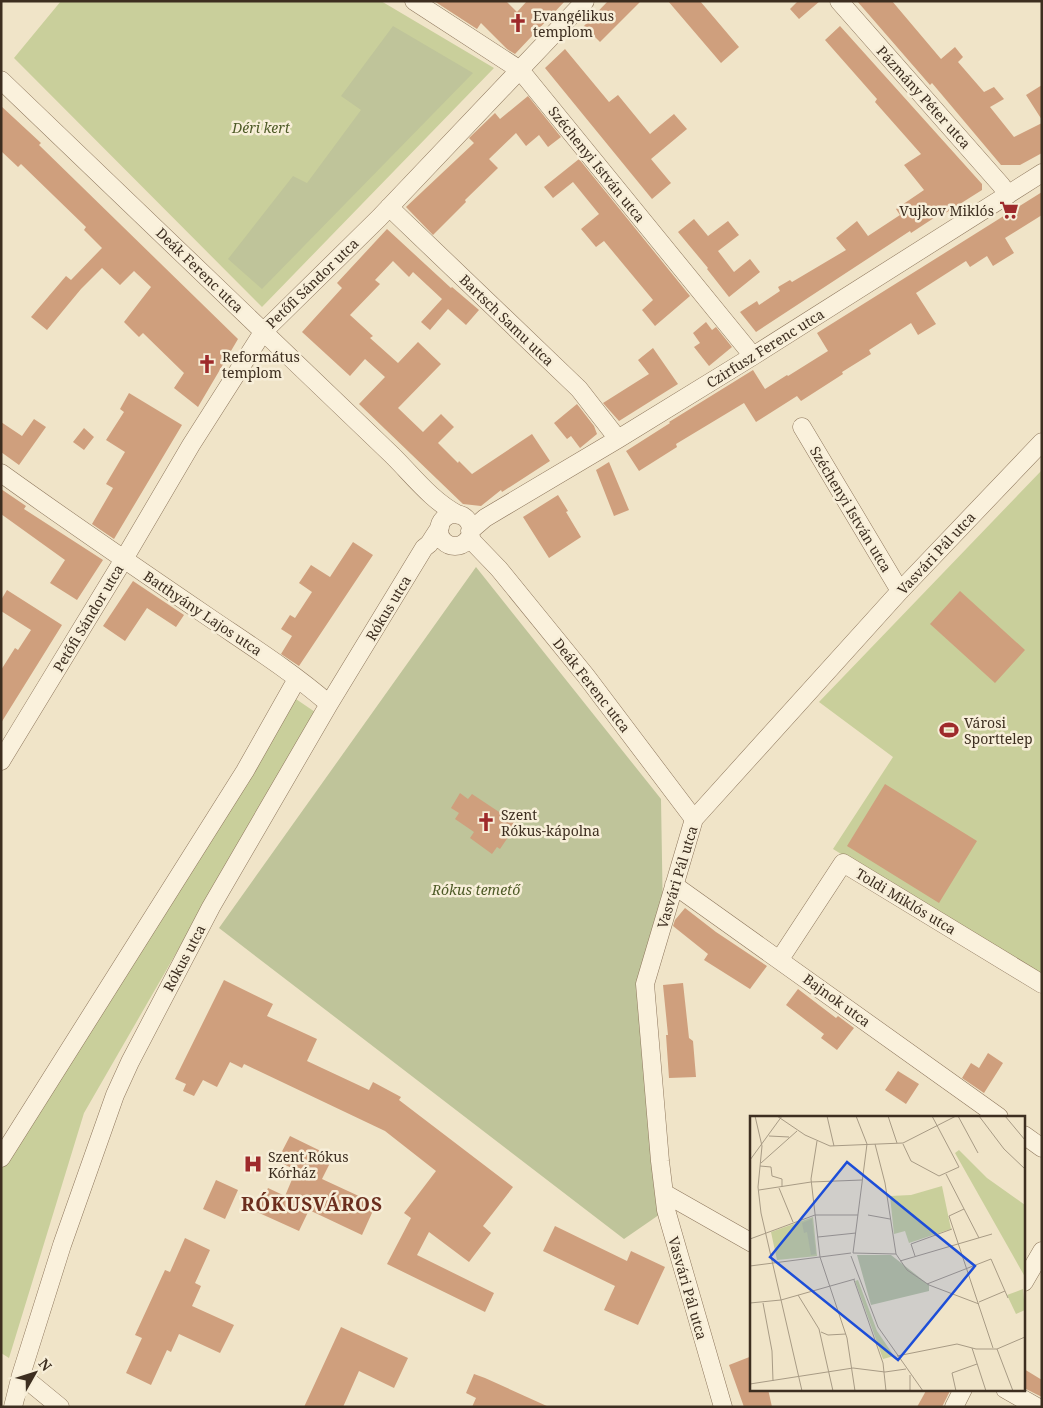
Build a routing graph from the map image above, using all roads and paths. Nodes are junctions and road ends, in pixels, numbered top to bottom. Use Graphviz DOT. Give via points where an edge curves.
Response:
graph roads {
  1 [pos="414,1"];
  2 [pos="585,1"];
  3 [pos="839,1"];
  4 [pos="520,70"];
  5 [pos="1,80"];
  6 [pos="1042,174"];
  7 [pos="1008,195"];
  8 [pos="389,207"];
  9 [pos="263,332"];
  10 [pos="753,356"];
  11 [pos="802,427"];
  12 [pos="618,439"];
  13 [pos="1042,442"];
  14 [pos="1,473"];
  15 [pos="419,483"];
  16 [pos="440,525"];
  17 [pos="462,532"];
  18 [pos="429,544"];
  19 [pos="124,559"];
  20 [pos="900,591"];
  21 [pos="297,678"];
  22 [pos="329,704"];
  23 [pos="1,761"];
  24 [pos="694,819"];
  25 [pos="674,885"];
  26 [pos="780,959"];
  27 [pos="1042,984"];
  28 [pos="998,1116"];
  29 [pos="1026,1136"];
  30 [pos="1042,1148"];
  31 [pos="1,1158"];
  32 [pos="664,1193"];
  33 [pos="750,1242"];
  34 [pos="1042,1251"];
  35 [pos="1026,1279"];
  36 [pos="21,1375"];
  37 [pos="962,1390"];
  38 [pos="1007,1390"];
  39 [pos="14,1407"];
  40 [pos="60,1407"];
  41 [pos="723,1407"];
  42 [pos="954,1407"];
  43 [pos="1037,1407"];
  1 -- 4 [label="street, Széchenyi István utca"];
  2 -- 4 [label="street, Petőfi Sándor utca"];
  3 -- 7 [label="street, Pázmány Péter utca"];
  4 -- 8 [label="street, Petőfi Sándor utca"];
  4 -- 10 [label="street, Széchenyi István utca"];
  5 -- 9 [label="street, Deák Ferenc utca"];
  6 -- 7 [label="street, Czirfusz Ferenc utca"];
  7 -- 10 [label="street, Czirfusz Ferenc utca"];
  8 -- 9 [label="street, Petőfi Sándor utca"];
  8 -- 12 [label="street, Bartsch Samu utca" via="579,389"];
  9 -- 15 [label="street, Deák Ferenc utca"];
  9 -- 19 [label="street, Petőfi Sándor utca"];
  10 -- 12 [label="street, Czirfusz Ferenc utca"];
  11 -- 20 [label="street, Széchenyi István utca"];
  12 -- 17 [label="street, Czirfusz Ferenc utca" via="485,518 475,519"];
  13 -- 20 [label="street, Vasvári Pál utca"];
  14 -- 19 [label="street, Batthyány Lajos utca"];
  15 -- 16 [label="street" via="439,514"];
  15 -- 17 [label="street" via="448,510"];
  16 -- 17 [label="street" via="449,516"];
  16 -- 17 [label="street" via="441,537 448,544"];
  16 -- 18 [label="street, Rókus utca"];
  17 -- 18 [label="street"];
  17 -- 24 [label="street, Deák Ferenc utca" via="486,554 586,676"];
  18 -- 22 [label="street, Rókus utca"];
  19 -- 21 [label="street, Batthyány Lajos utca"];
  19 -- 23 [label="street, Petőfi Sándor utca"];
  20 -- 24 [label="street, Vasvári Pál utca"];
  21 -- 22 [label="street, Batthyány Lajos utca"];
  21 -- 31 [label="street" via="245,771"];
  22 -- 36 [label="street, Rókus utca" via="211,907 130,1062 87,1172"];
  24 -- 25 [label="street, Vasvári Pál utca"];
  25 -- 26 [label="street, Bajnok utca"];
  25 -- 32 [label="street, Vasvári Pál utca" via="646,984"];
  26 -- 27 [label="street, Toldi Miklós utca" via="843,863"];
  26 -- 28 [label="street, Bajnok utca"];
  29 -- 30 [label="street"];
  32 -- 33 [label="street"];
  32 -- 41 [label="street, Vasvári Pál utca" via="666,1210"];
  34 -- 35 [label="street"];
  36 -- 39 [label="street, Rókus utca"];
  36 -- 40 [label="street"];
  37 -- 42 [label="street"];
  38 -- 43 [label="street"];
}
